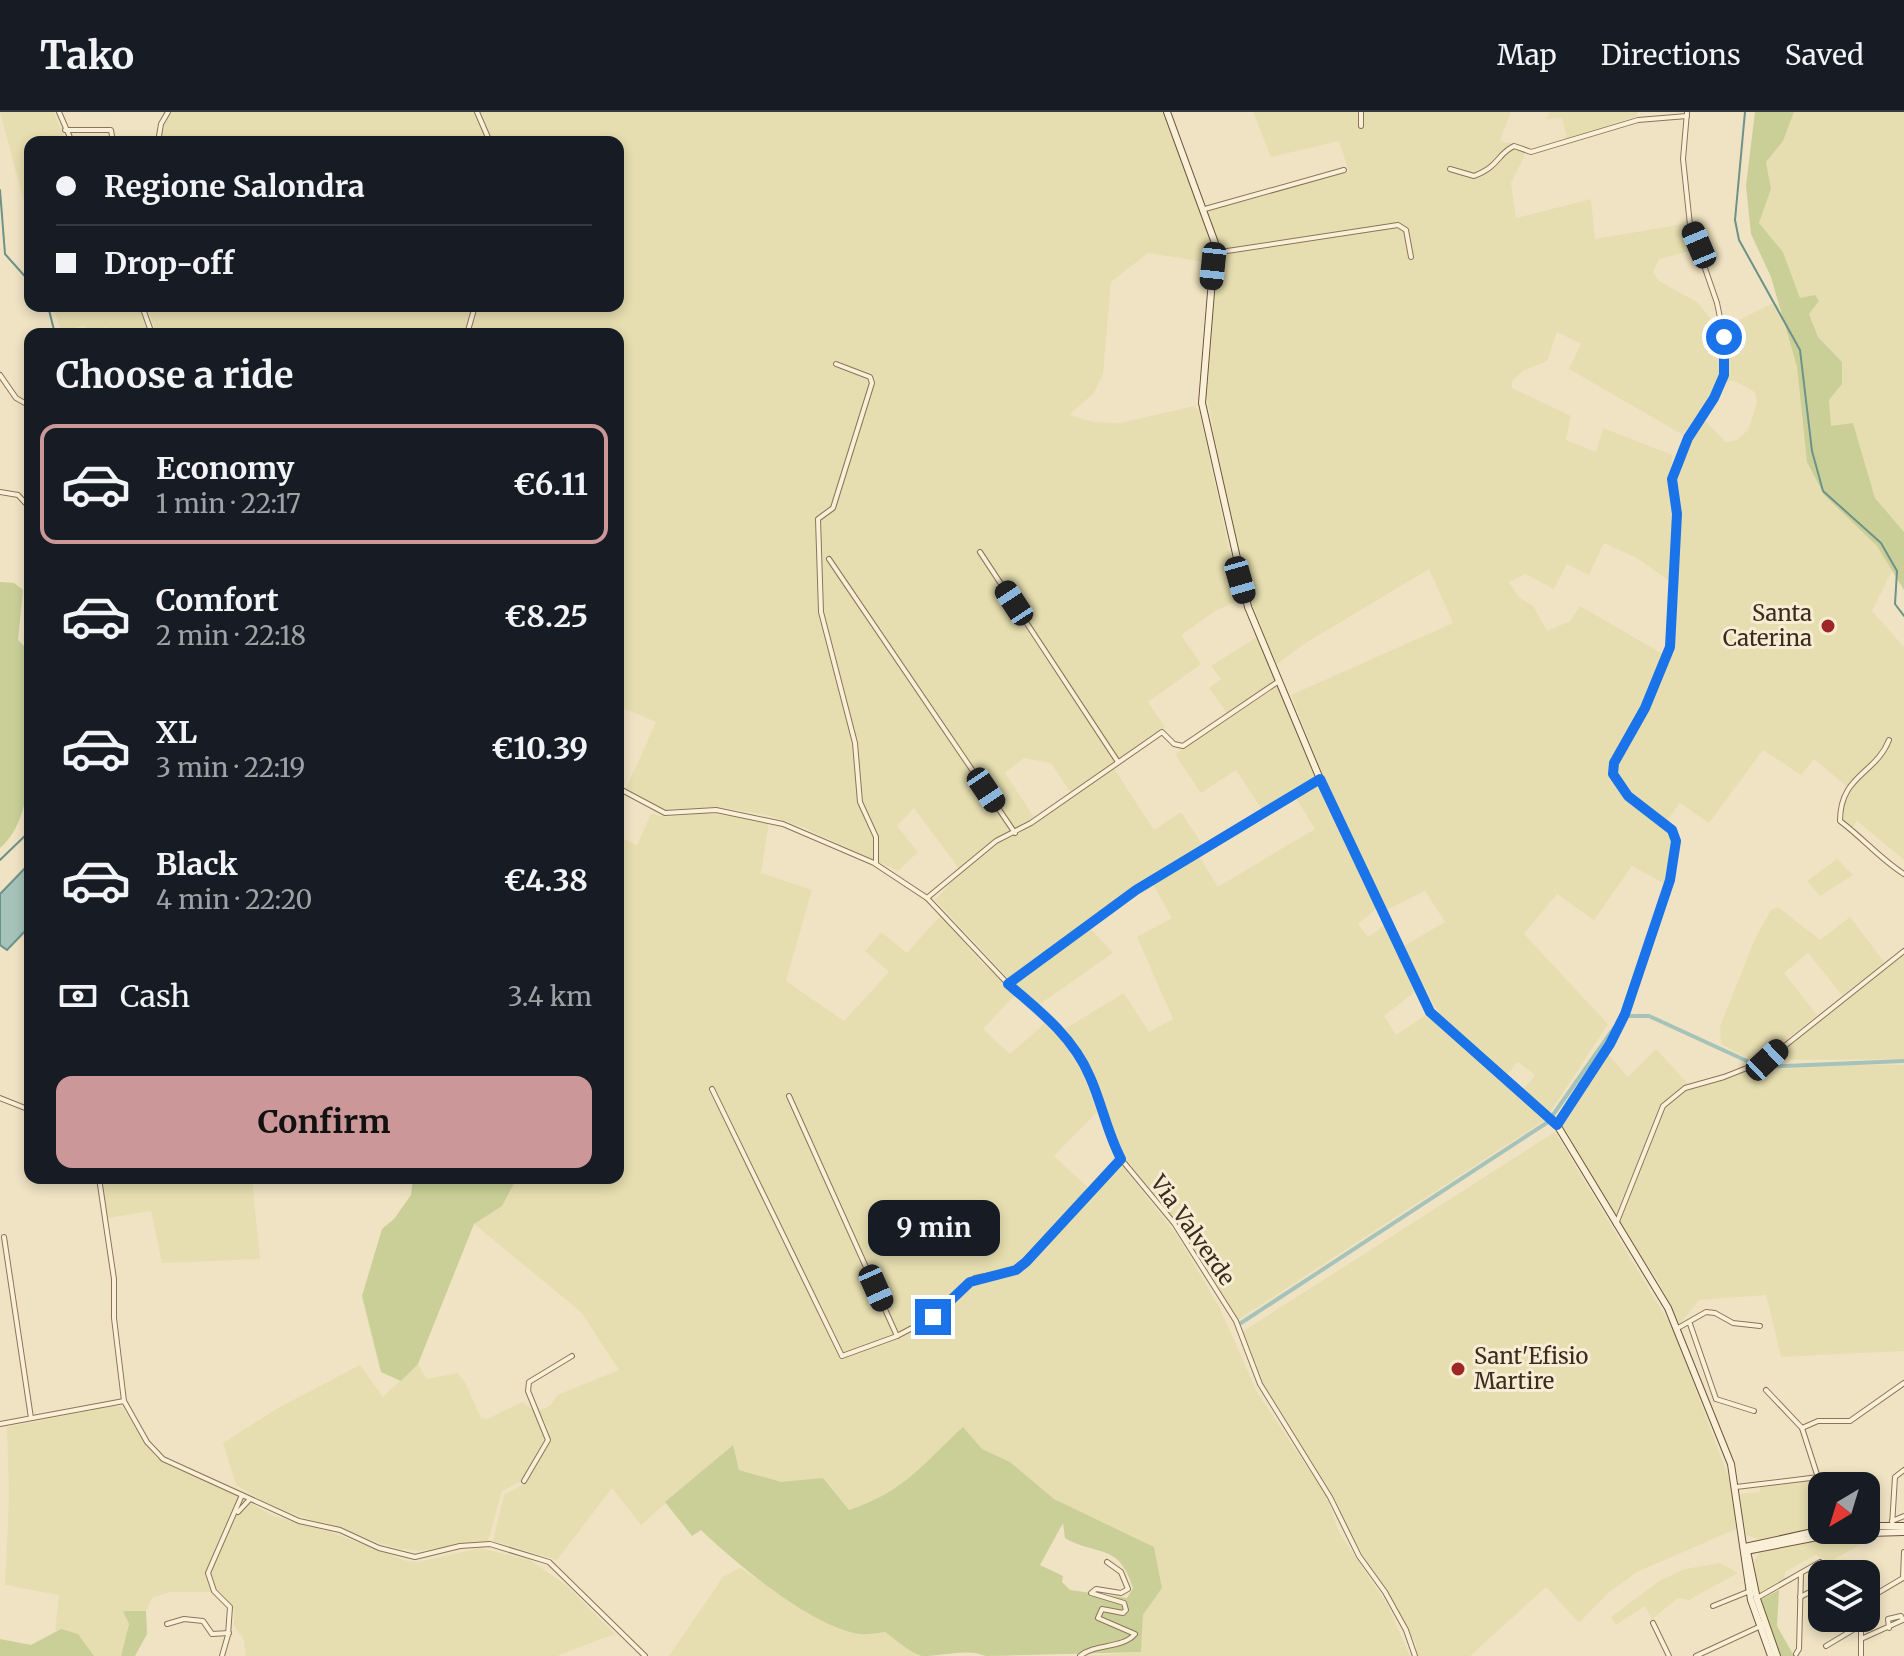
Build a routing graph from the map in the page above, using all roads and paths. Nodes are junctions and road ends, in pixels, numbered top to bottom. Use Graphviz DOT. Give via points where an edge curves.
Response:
graph roads {
  1 [pos="59,112"];
  2 [pos="168,112"];
  3 [pos="477,112"];
  4 [pos="1167,112"];
  5 [pos="1361,112"];
  6 [pos="1687,114"];
  7 [pos="1361,126"];
  8 [pos="65,130"];
  9 [pos="68,136"];
  10 [pos="112,136"];
  11 [pos="160,136"];
  12 [pos="487,136"];
  13 [pos="1450,169"];
  14 [pos="1344,170"];
  15 [pos="1205,209"];
  16 [pos="1214,253"];
  17 [pos="1411,257"];
  18 [pos="836,364"];
  19 [pos="0,375"];
  20 [pos="24,403"];
  21 [pos="0,492"];
  22 [pos="24,502"];
  23 [pos="980,552"];
  24 [pos="829,559"];
  25 [pos="1279,681"];
  26 [pos="1889,740"];
  27 [pos="1118,762"];
  28 [pos="1320,779"];
  29 [pos="624,791"];
  30 [pos="1015,833"];
  31 [pos="876,864"];
  32 [pos="1904,874"];
  33 [pos="927,898"];
  34 [pos="1904,951"];
  35 [pos="1008,984"];
  36 [pos="712,1089"];
  37 [pos="789,1096"];
  38 [pos="0,1098"];
  39 [pos="24,1108"];
  40 [pos="1552,1121"];
  41 [pos="1121,1159"];
  42 [pos="100,1184"];
  43 [pos="1616,1224"];
  44 [pos="4,1237"];
  45 [pos="1690,1324"];
  46 [pos="1760,1326"];
  47 [pos="1678,1328"];
  48 [pos="897,1336"];
  49 [pos="572,1356"];
  50 [pos="1904,1383"];
  51 [pos="1766,1390"];
  52 [pos="1716,1399"];
  53 [pos="124,1401"];
  54 [pos="1709,1409"];
  55 [pos="1754,1411"];
  56 [pos="31,1418"];
  57 [pos="0,1424"];
  58 [pos="1802,1428"];
  59 [pos="1904,1470"];
  60 [pos="1817,1472"];
  61 [pos="1808,1478"];
  62 [pos="524,1481"];
  63 [pos="1736,1487"];
  64 [pos="242,1495"];
  65 [pos="250,1499"];
  66 [pos="237,1514"];
  67 [pos="1904,1516"];
  68 [pos="1880,1526"];
  69 [pos="1892,1526"];
  70 [pos="1880,1527"];
  71 [pos="1904,1529"];
  72 [pos="1808,1533"];
  73 [pos="1808,1537"];
  74 [pos="1745,1547"];
  75 [pos="1904,1552"];
  76 [pos="1107,1562"];
  77 [pos="1808,1569"];
  78 [pos="1801,1573"];
  79 [pos="1750,1591"];
  80 [pos="1880,1592"];
  81 [pos="1808,1593"];
  82 [pos="1800,1597"];
  83 [pos="1754,1600"];
  84 [pos="1713,1606"];
  85 [pos="1653,1623"];
  86 [pos="167,1624"];
  87 [pos="1762,1626"];
  88 [pos="1889,1628"];
  89 [pos="1849,1632"];
  90 [pos="1861,1632"];
  91 [pos="229,1633"];
  92 [pos="1861,1639"];
  93 [pos="1826,1646"];
  94 [pos="1705,1654"];
  95 [pos="1796,1654"];
  96 [pos="222,1656"];
  97 [pos="645,1656"];
  98 [pos="1080,1656"];
  99 [pos="1415,1656"];
  100 [pos="1669,1656"];
  101 [pos="1696,1656"];
  102 [pos="1771,1656"];
  103 [pos="1777,1656"];
  104 [pos="1861,1656"];
  1 -- 8 [label="street"];
  2 -- 11 [label="street"];
  3 -- 12 [label="street"];
  4 -- 15 [label="main road"];
  5 -- 7 [label="street"];
  6 -- 13 [label="street" via="1638,120 1531,152 1514,146 1497,165 1474,176"];
  6 -- 40 [label="street" via="1683,159 1690,225 1717,303 1724,375 1688,438 1672,479 1677,514 1670,647 1613,774 1628,796 1672,830 1676,841 1670,880 1625,1014 1610,1044"];
  8 -- 9 [label="street"];
  8 -- 10 [label="street" via="111,130"];
  14 -- 15 [label="street"];
  15 -- 16 [label="main road"];
  16 -- 17 [label="street" via="1398,225 1406,230"];
  16 -- 25 [label="main road" via="1202,403 1240,580"];
  18 -- 31 [label="street" via="870,377 872,383 833,508 818,519 821,612 855,743 860,802 876,837"];
  19 -- 20 [label="street"];
  21 -- 22 [label="street"];
  23 -- 27 [label="street"];
  24 -- 30 [label="street"];
  25 -- 27 [label="street" via="1183,746 1162,732"];
  25 -- 28 [label="main road"];
  26 -- 32 [label="street" via="1844,795 1840,821"];
  27 -- 30 [label="street"];
  28 -- 35 [label="street" via="1136,890"];
  28 -- 40 [label="main road" via="1430,1012"];
  29 -- 31 [label="street, Via Valverde" via="665,813 716,810 783,824"];
  30 -- 33 [label="street" via="996,841"];
  31 -- 33 [label="street, Via Valverde"];
  33 -- 35 [label="street, Via Valverde"];
  34 -- 43 [label="street" via="1760,1063 1685,1088 1669,1099"];
  35 -- 41 [label="street, Via Valverde" via="1075,1048"];
  36 -- 48 [label="street" via="842,1356"];
  37 -- 48 [label="street"];
  38 -- 39 [label="street"];
  40 -- 43 [label="main road"];
  41 -- 48 [label="street" via="1016,1270 975,1278 933,1317"];
  41 -- 99 [label="street, Via Valverde" via="1174,1223 1236,1321 1260,1384 1392,1605"];
  42 -- 53 [label="street"];
  43 -- 47 [label="main road"];
  44 -- 56 [label="street"];
  45 -- 46 [label="street" via="1711,1312 1733,1323"];
  45 -- 47 [label="street"];
  45 -- 52 [label="street"];
  47 -- 54 [label="main road"];
  49 -- 62 [label="street" via="529,1382 548,1440"];
  50 -- 58 [label="street" via="1850,1421 1818,1421"];
  51 -- 58 [label="street"];
  52 -- 54 [label="street"];
  52 -- 55 [label="street"];
  53 -- 56 [label="street"];
  53 -- 64 [label="street" via="163,1459"];
  54 -- 63 [label="main road"];
  56 -- 57 [label="street"];
  58 -- 60 [label="street"];
  59 -- 69 [label="street" via="1895,1477"];
  61 -- 63 [label="street"];
  63 -- 74 [label="main road"];
  64 -- 65 [label="street"];
  64 -- 66 [label="street"];
  65 -- 66 [label="street"];
  65 -- 97 [label="street" via="299,1521 415,1557 490,1544 549,1562"];
  66 -- 91 [label="street" via="208,1573 214,1591 230,1607"];
  67 -- 69 [label="street"];
  68 -- 69 [label="main road"];
  69 -- 70 [label="main road"];
  69 -- 71 [label="main road"];
  72 -- 74 [label="main road"];
  73 -- 74 [label="main road"];
  74 -- 79 [label="main road"];
  74 -- 83 [label="main road"];
  75 -- 80 [label="street" via="1903,1578"];
  76 -- 98 [label="street" via="1121,1572 1128,1589 1091,1593 1127,1606 1123,1613 1102,1609 1098,1618 1135,1634"];
  77 -- 78 [label="street"];
  78 -- 82 [label="street"];
  78 -- 83 [label="street"];
  79 -- 83 [label="main road"];
  79 -- 84 [label="street"];
  81 -- 82 [label="street"];
  82 -- 95 [label="street"];
  83 -- 87 [label="main road"];
  85 -- 100 [label="street"];
  86 -- 91 [label="street" via="203,1621 212,1634"];
  87 -- 94 [label="street"];
  87 -- 102 [label="main road"];
  87 -- 103 [label="main road"];
  88 -- 92 [label="street"];
  89 -- 93 [label="street"];
  90 -- 92 [label="street"];
  91 -- 96 [label="street"];
  92 -- 104 [label="street"];
  94 -- 101 [label="street"];
}
